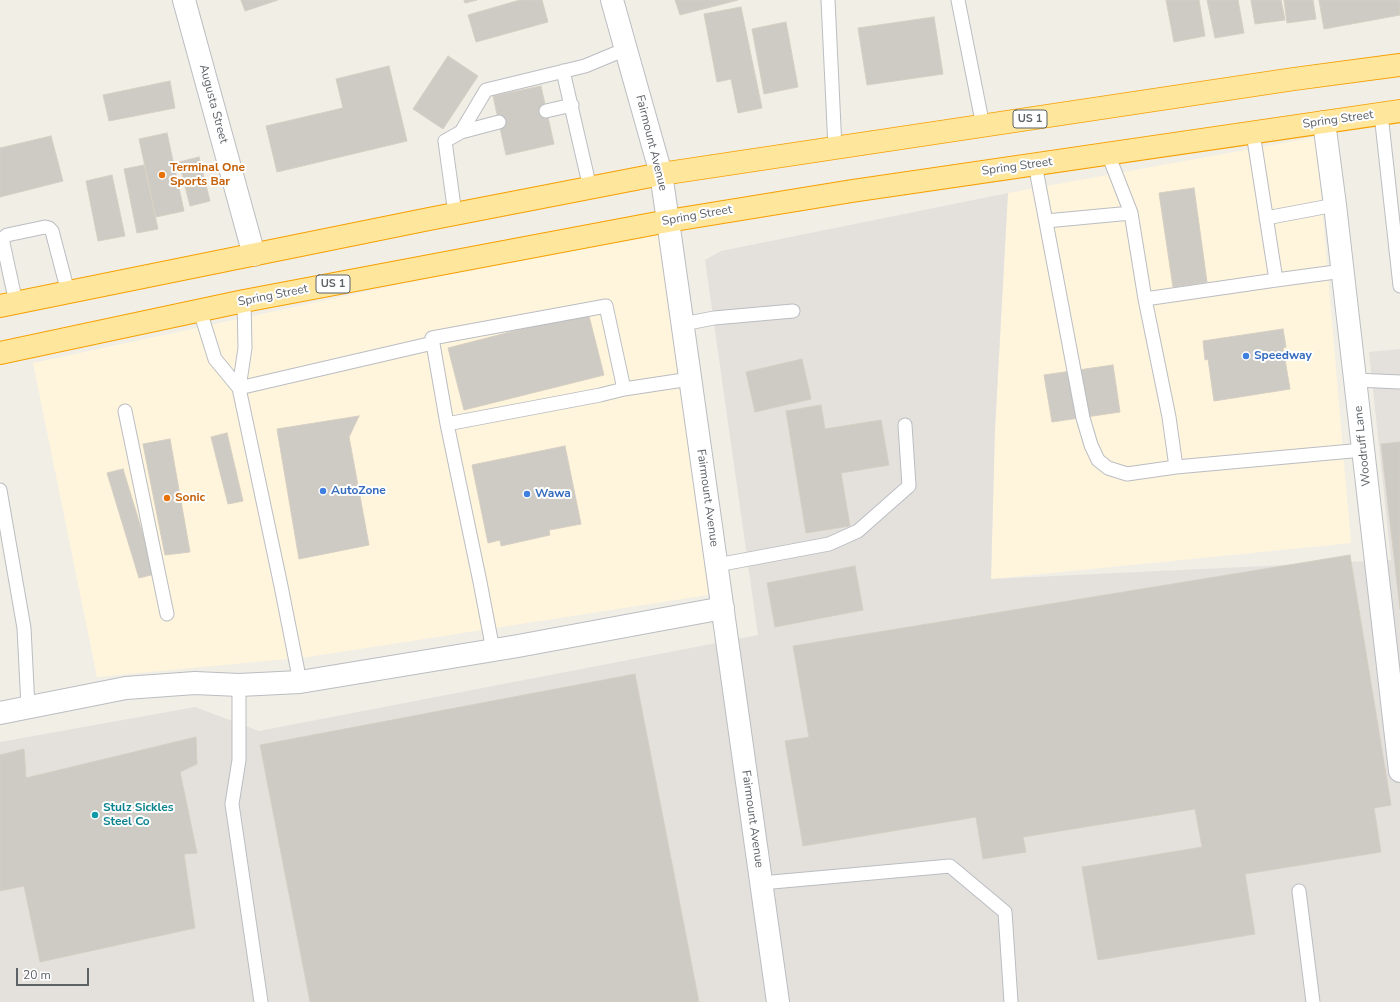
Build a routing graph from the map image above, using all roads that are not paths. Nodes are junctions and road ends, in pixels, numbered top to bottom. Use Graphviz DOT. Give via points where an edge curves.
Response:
graph roads {
  1 [pos="184,0"];
  2 [pos="612,0"];
  3 [pos="828,0"];
  4 [pos="958,0"];
  5 [pos="626,49"];
  6 [pos="1400,65"];
  7 [pos="564,70"];
  8 [pos="572,106"];
  9 [pos="546,111"];
  10 [pos="1391,112"];
  11 [pos="499,122"];
  12 [pos="1324,122"];
  13 [pos="983,126"];
  14 [pos="461,132"];
  15 [pos="1253,133"];
  16 [pos="835,148"];
  17 [pos="1108,154"];
  18 [pos="1035,164"];
  19 [pos="661,174"];
  20 [pos="590,188"];
  21 [pos="1336,205"];
  22 [pos="1131,213"];
  23 [pos="455,214"];
  24 [pos="1266,218"];
  25 [pos="668,221"];
  26 [pos="1046,222"];
  27 [pos="254,255"];
  28 [pos="1343,271"];
  29 [pos="1276,280"];
  30 [pos="1400,286"];
  31 [pos="68,292"];
  32 [pos="1145,299"];
  33 [pos="244,301"];
  34 [pos="8,304"];
  35 [pos="200,311"];
  36 [pos="793,311"];
  37 [pos="683,324"];
  38 [pos="433,343"];
  39 [pos="0,353"];
  40 [pos="690,379"];
  41 [pos="1356,380"];
  42 [pos="1400,382"];
  43 [pos="239,388"];
  44 [pos="624,389"];
  45 [pos="125,411"];
  46 [pos="447,424"];
  47 [pos="905,425"];
  48 [pos="1363,450"];
  49 [pos="1176,467"];
  50 [pos="0,490"];
  51 [pos="716,565"];
  52 [pos="723,608"];
  53 [pos="167,614"];
  54 [pos="493,650"];
  55 [pos="300,682"];
  56 [pos="240,685"];
  57 [pos="28,707"];
  58 [pos="0,713"];
  59 [pos="1400,771"];
  60 [pos="761,883"];
  61 [pos="1299,891"];
  62 [pos="261,1002"];
  63 [pos="778,1002"];
  64 [pos="1011,1002"];
  65 [pos="1313,1002"];
  1 -- 27 [label="street, Augusta Street"];
  2 -- 5 [label="street, Fairmount Avenue"];
  3 -- 16 [label="lane"];
  4 -- 13 [label="lane"];
  5 -- 7 [label="lane" via="585,66"];
  5 -- 19 [label="street, Fairmount Avenue"];
  6 -- 13 [label="highway, US 1"];
  7 -- 8 [label="lane"];
  7 -- 14 [label="lane" via="486,90"];
  8 -- 9 [label="lane"];
  8 -- 20 [label="lane"];
  10 -- 12 [label="highway, Spring Street / US 1"];
  10 -- 30 [label="lane"];
  11 -- 14 [label="lane"];
  12 -- 15 [label="highway, Spring Street / US 1"];
  12 -- 21 [label="street, Woodruff Lane"];
  13 -- 16 [label="highway, US 1"];
  14 -- 23 [label="lane" via="445,142"];
  15 -- 17 [label="highway, Spring Street / US 1"];
  15 -- 24 [label="lane"];
  16 -- 19 [label="highway, US 1"];
  17 -- 18 [label="highway, Spring Street / US 1"];
  17 -- 22 [label="lane"];
  18 -- 25 [label="highway, Spring Street / US 1"];
  18 -- 26 [label="lane"];
  19 -- 20 [label="highway, US 1"];
  19 -- 25 [label="street, Fairmount Avenue"];
  20 -- 23 [label="highway, US 1"];
  21 -- 24 [label="lane"];
  21 -- 28 [label="street, Woodruff Lane"];
  22 -- 26 [label="lane"];
  22 -- 32 [label="lane"];
  23 -- 27 [label="highway, US 1"];
  24 -- 29 [label="lane"];
  25 -- 33 [label="highway, Spring Street / US 1"];
  25 -- 37 [label="street, Fairmount Avenue"];
  26 -- 49 [label="lane" via="1082,418 1098,460 1108,468 1126,474"];
  27 -- 31 [label="highway, US 1"];
  28 -- 29 [label="lane"];
  28 -- 41 [label="street, Woodruff Lane"];
  29 -- 32 [label="lane"];
  31 -- 34 [label="highway, US 1"];
  31 -- 34 [label="lane" via="52,231 45,227 3,238"];
  32 -- 49 [label="lane" via="1169,417"];
  33 -- 35 [label="highway, Spring Street / US 1"];
  33 -- 43 [label="lane" via="245,348"];
  35 -- 39 [label="highway, Spring Street / US 1"];
  35 -- 43 [label="lane" via="215,359"];
  36 -- 37 [label="lane" via="714,318"];
  37 -- 40 [label="street, Fairmount Avenue"];
  38 -- 43 [label="lane"];
  38 -- 44 [label="lane" via="432,338 606,306"];
  38 -- 46 [label="lane"];
  40 -- 44 [label="lane"];
  40 -- 51 [label="street, Fairmount Avenue"];
  41 -- 42 [label="lane"];
  41 -- 48 [label="street, Woodruff Lane"];
  43 -- 55 [label="lane"];
  44 -- 46 [label="lane"];
  45 -- 53 [label="lane"];
  46 -- 54 [label="lane"];
  47 -- 51 [label="lane" via="909,486 858,531 829,544"];
  48 -- 49 [label="lane"];
  48 -- 59 [label="street, Woodruff Lane"];
  50 -- 57 [label="lane" via="24,628"];
  51 -- 52 [label="street, Fairmount Avenue"];
  52 -- 54 [label="street"];
  52 -- 60 [label="street, Fairmount Avenue"];
  54 -- 55 [label="street"];
  55 -- 56 [label="street"];
  56 -- 57 [label="street" via="195,683 126,688"];
  56 -- 62 [label="lane" via="239,760 232,804"];
  57 -- 58 [label="street"];
  60 -- 63 [label="street, Fairmount Avenue"];
  60 -- 64 [label="lane" via="950,866 1005,912"];
  61 -- 65 [label="lane"];
}
